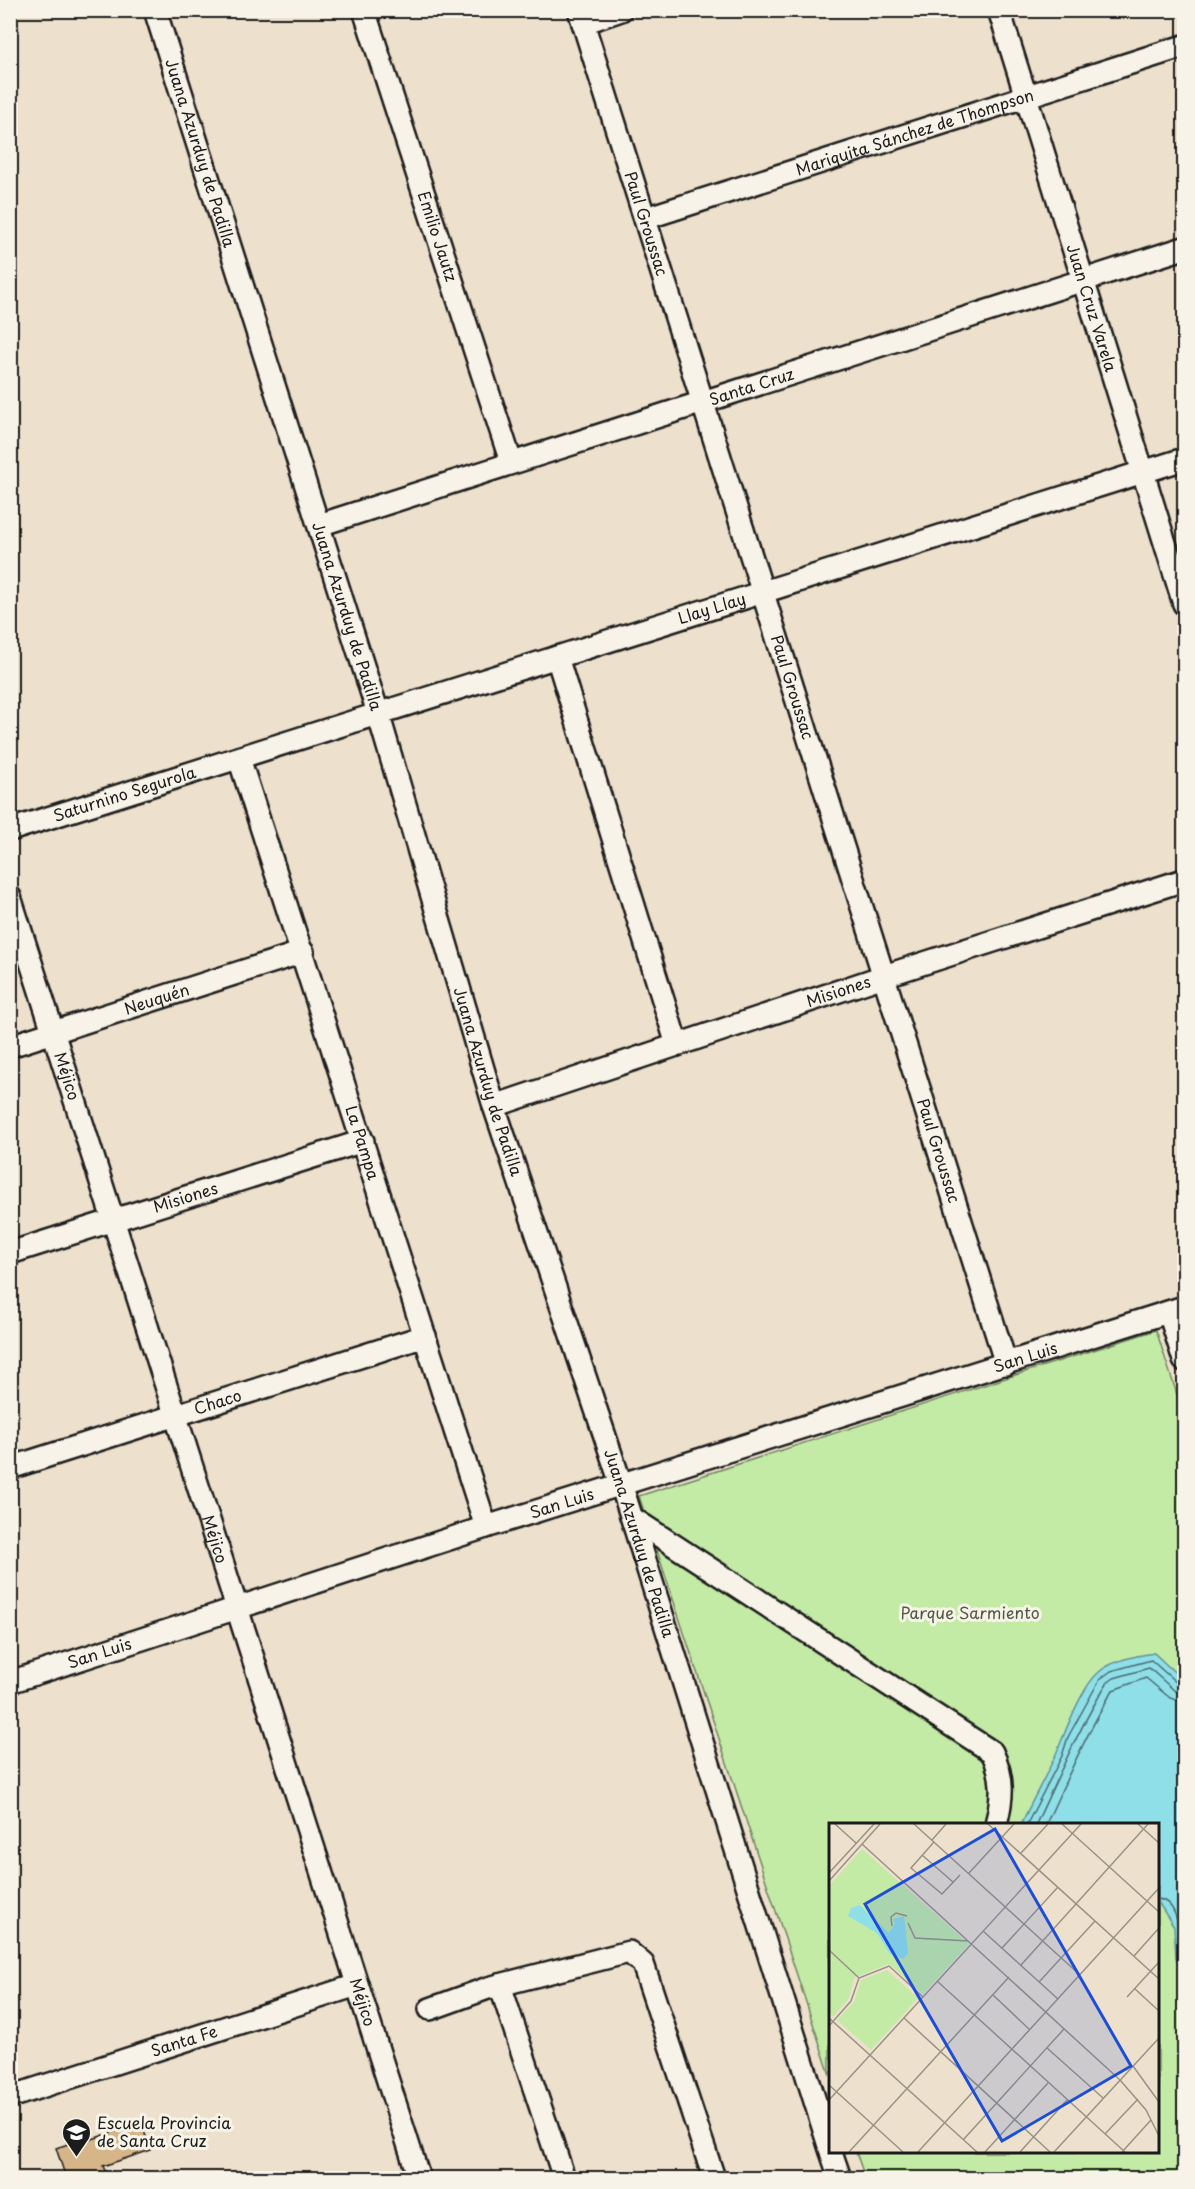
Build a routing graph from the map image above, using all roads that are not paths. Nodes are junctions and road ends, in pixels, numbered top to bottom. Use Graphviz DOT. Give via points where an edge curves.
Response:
graph roads {
  1 [pos="155,10"];
  2 [pos="364,10"];
  3 [pos="621,10"];
  4 [pos="999,10"];
  5 [pos="581,17"];
  6 [pos="1185,46"];
  7 [pos="1026,97"];
  8 [pos="646,218"];
  9 [pos="1185,248"];
  10 [pos="1083,280"];
  11 [pos="703,402"];
  12 [pos="1185,459"];
  13 [pos="511,462"];
  14 [pos="1143,472"];
  15 [pos="319,525"];
  16 [pos="763,592"];
  17 [pos="1185,604"];
  18 [pos="557,657"];
  19 [pos="378,713"];
  20 [pos="239,758"];
  21 [pos="10,830"];
  22 [pos="1185,880"];
  23 [pos="10,897"];
  24 [pos="303,952"];
  25 [pos="884,976"];
  26 [pos="54,1033"];
  27 [pos="677,1045"];
  28 [pos="10,1046"];
  29 [pos="494,1106"];
  30 [pos="363,1141"];
  31 [pos="113,1220"];
  32 [pos="10,1253"];
  33 [pos="1177,1310"];
  34 [pos="425,1336"];
  35 [pos="1185,1360"];
  36 [pos="1006,1364"];
  37 [pos="176,1415"];
  38 [pos="10,1468"];
  39 [pos="622,1486"];
  40 [pos="632,1518"];
  41 [pos="486,1527"];
  42 [pos="238,1609"];
  43 [pos="10,1682"];
  44 [pos="996,1823"];
  45 [pos="357,1985"];
  46 [pos="500,1985"];
  47 [pos="430,2009"];
  48 [pos="10,2097"];
  49 [pos="829,2144"];
  50 [pos="832,2153"];
  51 [pos="419,2178"];
  52 [pos="564,2178"];
  53 [pos="714,2178"];
  54 [pos="840,2178"];
  1 -- 15 [label="street, Juana Azurduy de Padilla"];
  2 -- 13 [label="street, Emilio Jautz"];
  3 -- 5 [label="street"];
  4 -- 7 [label="street, Juan Cruz Varela"];
  5 -- 8 [label="street, Paul Groussac"];
  6 -- 7 [label="street, Mariquita Sánchez de Thompson"];
  7 -- 8 [label="street, Mariquita Sánchez de Thompson"];
  7 -- 10 [label="street, Juan Cruz Varela"];
  8 -- 11 [label="street, Paul Groussac"];
  9 -- 10 [label="street, Santa Cruz"];
  10 -- 11 [label="street, Santa Cruz"];
  10 -- 14 [label="street, Juan Cruz Varela"];
  11 -- 13 [label="street, Santa Cruz"];
  11 -- 16 [label="street, Paul Groussac"];
  12 -- 14 [label="street, Llay Llay"];
  13 -- 15 [label="street, Santa Cruz"];
  14 -- 16 [label="street, Llay Llay"];
  14 -- 17 [label="street, Juan Cruz Varela"];
  15 -- 19 [label="street, Juana Azurduy de Padilla"];
  16 -- 18 [label="street, Llay Llay"];
  16 -- 25 [label="street, Paul Groussac"];
  18 -- 19 [label="street, Llay Llay"];
  18 -- 27 [label="street"];
  19 -- 20 [label="street, Llay Llay"];
  19 -- 29 [label="street, Juana Azurduy de Padilla"];
  20 -- 21 [label="street, Saturnino Segurola"];
  20 -- 24 [label="street, La Pampa"];
  22 -- 25 [label="street, Misiones"];
  23 -- 26 [label="street, Méjico"];
  24 -- 26 [label="street, Neuquén"];
  24 -- 30 [label="street, La Pampa"];
  25 -- 27 [label="street, Misiones"];
  25 -- 36 [label="street, Paul Groussac"];
  26 -- 28 [label="street, Neuquén"];
  26 -- 31 [label="street, Méjico"];
  27 -- 29 [label="street, Misiones"];
  29 -- 39 [label="street, Juana Azurduy de Padilla"];
  30 -- 31 [label="street, Misiones"];
  30 -- 34 [label="street, La Pampa"];
  31 -- 32 [label="street, Misiones"];
  31 -- 37 [label="street, Méjico"];
  33 -- 35 [label="street"];
  33 -- 36 [label="street, San Luis"];
  34 -- 37 [label="street, Chaco"];
  34 -- 41 [label="street, La Pampa"];
  36 -- 39 [label="street, San Luis"];
  37 -- 38 [label="street, Chaco"];
  37 -- 42 [label="street, Méjico"];
  39 -- 40 [label="street, Juana Azurduy de Padilla"];
  39 -- 41 [label="street, San Luis"];
  40 -- 44 [label="street" via="992,1752 1001,1771 1001,1805"];
  40 -- 49 [label="street, Juana Azurduy de Padilla"];
  41 -- 42 [label="street, San Luis"];
  42 -- 43 [label="street, San Luis"];
  42 -- 45 [label="street, Méjico"];
  45 -- 48 [label="street, Santa Fe"];
  45 -- 51 [label="street, Méjico"];
  46 -- 47 [label="street"];
  46 -- 52 [label="street"];
  46 -- 53 [label="street" via="628,1952 643,1964"];
  50 -- 54 [label="street, Juana Azurduy de Padilla"];
}
